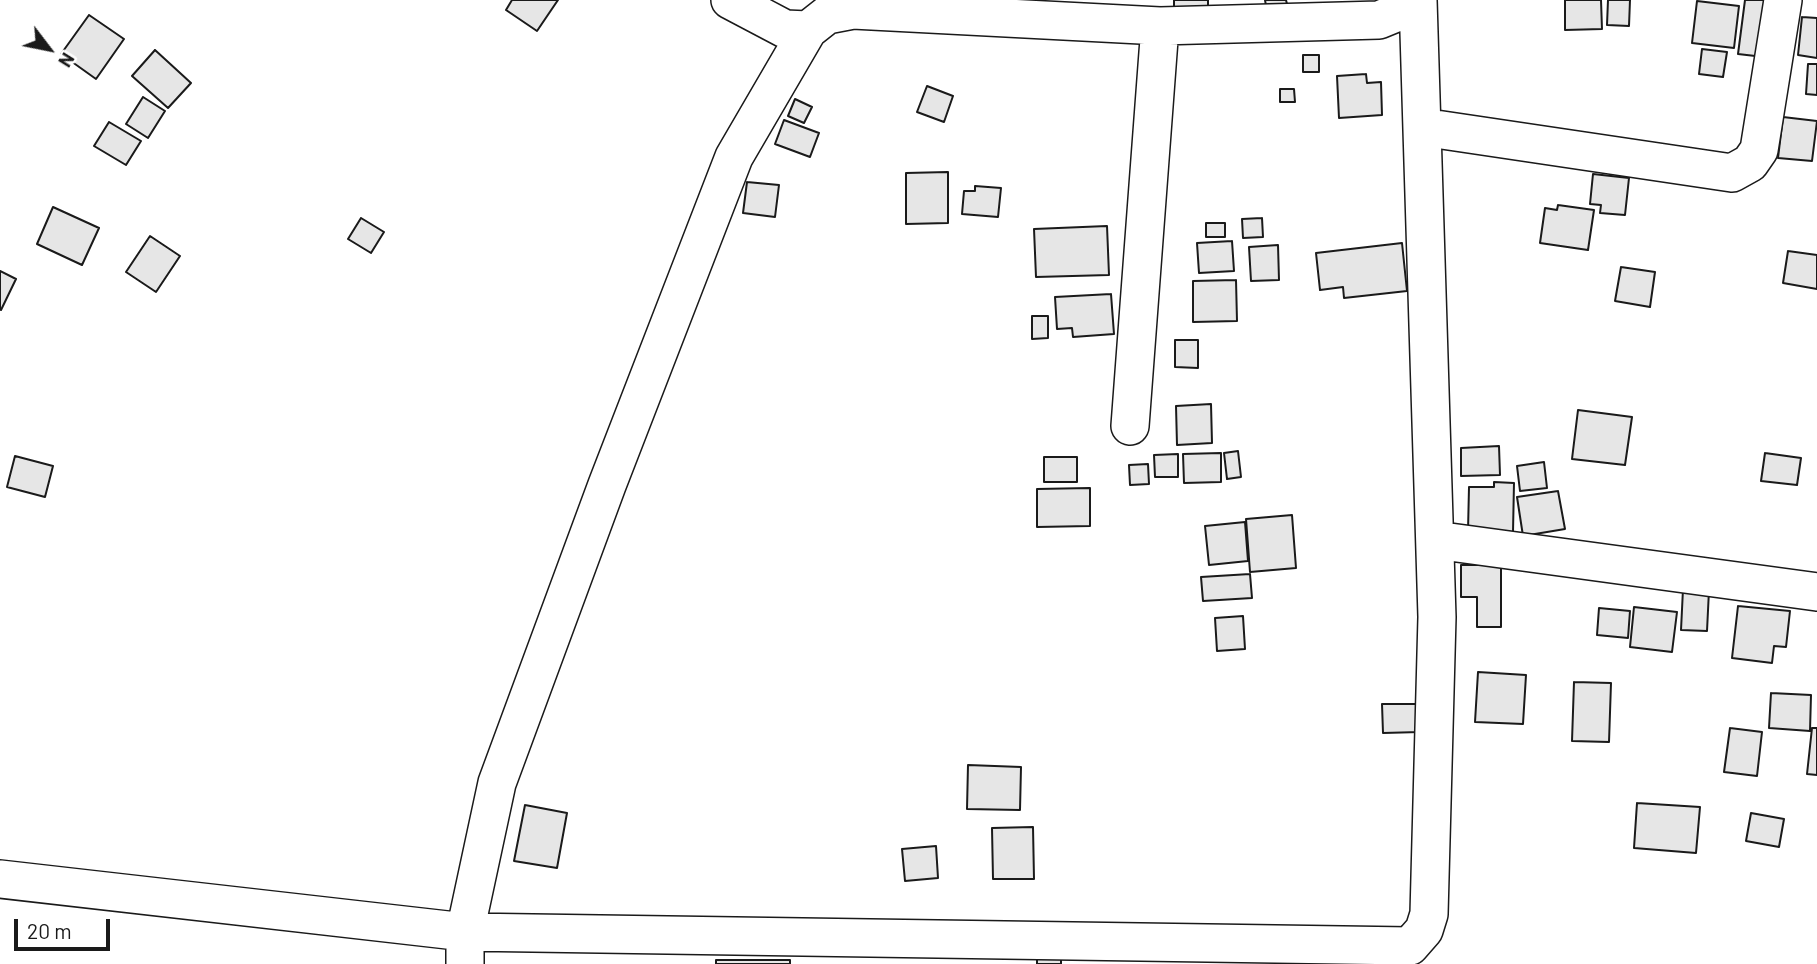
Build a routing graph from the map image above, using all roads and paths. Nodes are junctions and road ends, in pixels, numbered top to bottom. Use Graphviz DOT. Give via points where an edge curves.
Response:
graph roads {
  1 [pos="730,0"];
  2 [pos="1783,0"];
  3 [pos="1418,2"];
  4 [pos="1160,26"];
  5 [pos="808,30"];
  6 [pos="1422,127"];
  7 [pos="1130,426"];
  8 [pos="1435,540"];
  9 [pos="1817,592"];
  10 [pos="0,879"];
  11 [pos="465,948"];
  1 -- 5 [label="street" via="785,29"];
  2 -- 6 [label="street" via="1759,150 1750,163 1732,173"];
  3 -- 4 [label="street" via="1379,20"];
  3 -- 6 [label="street"];
  4 -- 5 [label="street" via="853,10 827,15"];
  4 -- 7 [label="street"];
  5 -- 11 [label="street" via="734,157 607,485 497,783"];
  6 -- 8 [label="street"];
  8 -- 9 [label="street"];
  8 -- 11 [label="street" via="1429,914 1424,930 1410,946"];
  10 -- 11 [label="street"];
}
